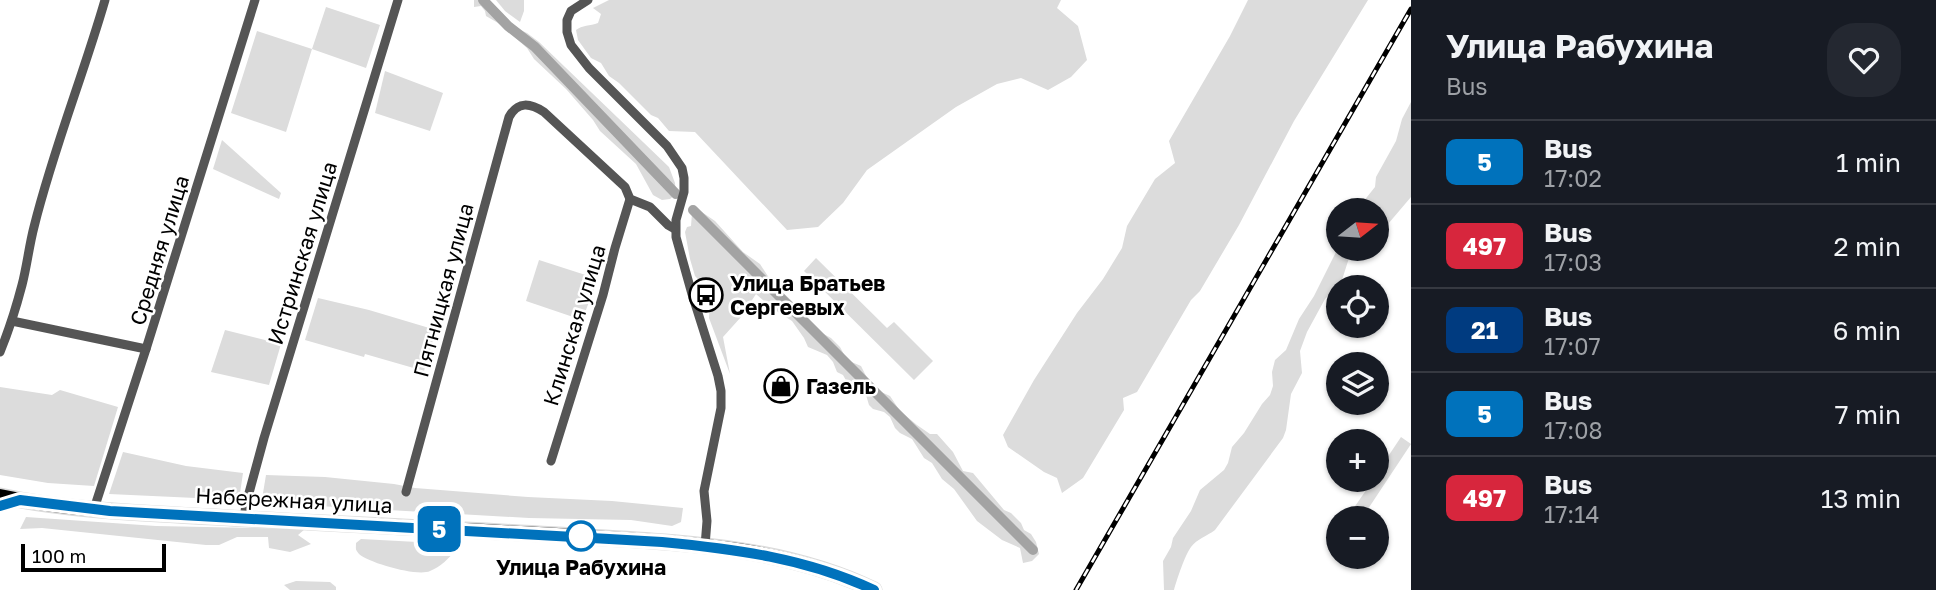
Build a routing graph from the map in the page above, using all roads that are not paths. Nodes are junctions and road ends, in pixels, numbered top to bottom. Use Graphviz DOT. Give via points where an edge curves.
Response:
graph roads {
  1 [pos="105,0"];
  2 [pos="255,0"];
  3 [pos="398,0"];
  4 [pos="588,0"];
  5 [pos="630,199"];
  6 [pos="675,229"];
  7 [pos="12,321"];
  8 [pos="146,349"];
  9 [pos="0,352"];
  10 [pos="551,461"];
  11 [pos="407,492"];
  12 [pos="0,496"];
  13 [pos="94,509"];
  14 [pos="244,519"];
  15 [pos="705,546"];
  16 [pos="868,589"];
  1 -- 7 [label="street" via="37,216"];
  2 -- 8 [label="street, Средняя улица"];
  3 -- 14 [label="street, Истринская улица" via="267,425"];
  4 -- 6 [label="street" via="571,11 567,20 571,45 682,167 684,192"];
  5 -- 6 [label="street" via="650,207"];
  5 -- 10 [label="street, Клинская улица"];
  5 -- 11 [label="street, Пятницкая улица" via="625,187 544,112 524,104 514,109"];
  6 -- 15 [label="street" via="721,391 704,491"];
  7 -- 8 [label="street"];
  7 -- 9 [label="street"];
  8 -- 13 [label="street, Средняя улица"];
  12 -- 13 [label="main road, Набережная улица"];
  13 -- 14 [label="main road, Набережная улица"];
  14 -- 15 [label="main road, Набережная улица"];
  15 -- 16 [label="main road, Набережная улица" via="782,558"];
}
